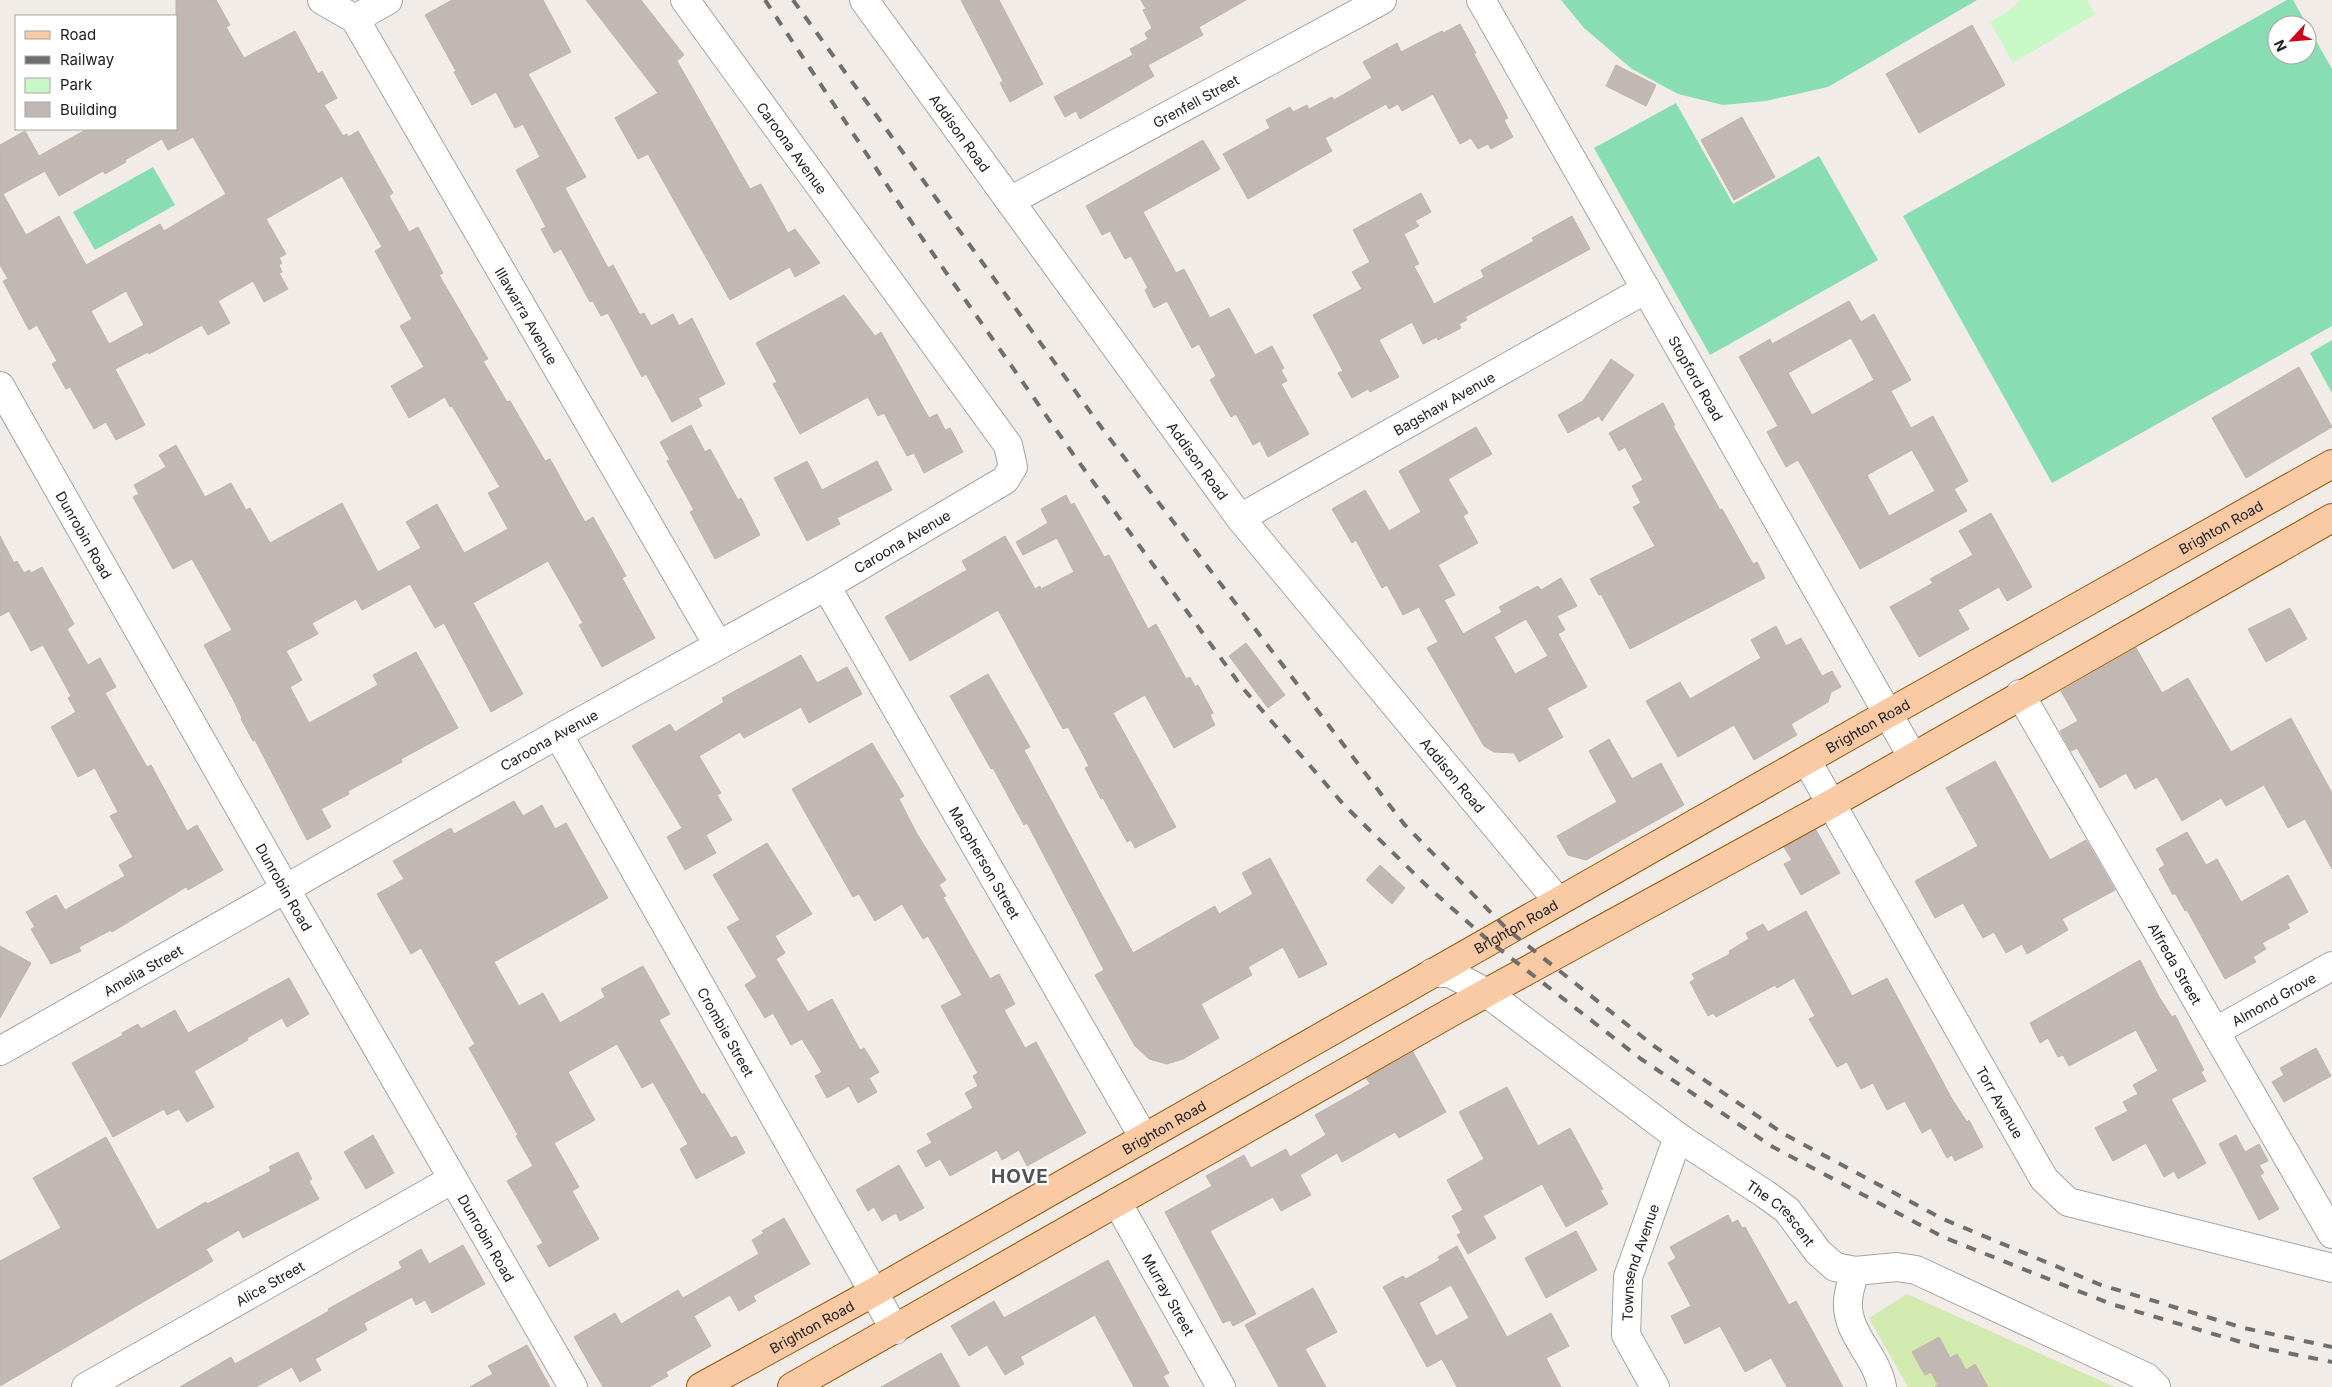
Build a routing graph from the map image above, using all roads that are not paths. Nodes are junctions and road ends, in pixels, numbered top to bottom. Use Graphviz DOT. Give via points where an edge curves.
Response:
graph roads {
  1 [pos="322,0"];
  2 [pos="388,0"];
  3 [pos="685,0"];
  4 [pos="864,0"];
  5 [pos="1382,0"];
  6 [pos="1482,0"];
  7 [pos="356,19"];
  8 [pos="1010,201"];
  9 [pos="1646,289"];
  10 [pos="0,386"];
  11 [pos="2332,464"];
  12 [pos="1240,518"];
  13 [pos="2332,518"];
  14 [pos="826,586"];
  15 [pos="718,645"];
  16 [pos="2020,694"];
  17 [pos="1888,713"];
  18 [pos="558,734"];
  19 [pos="1912,756"];
  20 [pos="1807,761"];
  21 [pos="1831,804"];
  22 [pos="285,888"];
  23 [pos="1558,901"];
  24 [pos="2332,966"];
  25 [pos="1432,973"];
  26 [pos="1487,992"];
  27 [pos="2216,1031"];
  28 [pos="0,1051"];
  29 [pos="1678,1137"];
  30 [pos="1144,1138"];
  31 [pos="453,1179"];
  32 [pos="1117,1202"];
  33 [pos="2332,1234"];
  34 [pos="2332,1268"];
  35 [pos="1854,1271"];
  36 [pos="874,1292"];
  37 [pos="895,1330"];
  38 [pos="711,1385"];
  39 [pos="86,1387"];
  40 [pos="574,1387"];
  41 [pos="792,1387"];
  42 [pos="1221,1387"];
  43 [pos="1656,1387"];
  44 [pos="1882,1387"];
  45 [pos="2156,1387"];
  1 -- 7 [label="street"];
  2 -- 7 [label="street"];
  3 -- 14 [label="street, Caroona Avenue" via="1008,445 1013,467 1002,484"];
  4 -- 8 [label="street, Addison Road"];
  5 -- 8 [label="street, Grenfell Street"];
  6 -- 9 [label="street, Stopford Road"];
  7 -- 15 [label="street, Illawarra Avenue"];
  8 -- 12 [label="street, Addison Road"];
  9 -- 12 [label="street, Bagshaw Avenue"];
  9 -- 17 [label="street, Stopford Road"];
  10 -- 22 [label="street, Dunrobin Road"];
  11 -- 17 [label="main road, Brighton Road"];
  12 -- 23 [label="street, Addison Road"];
  13 -- 16 [label="main road"];
  14 -- 15 [label="street, Caroona Avenue"];
  14 -- 30 [label="street, Macpherson Street"];
  15 -- 18 [label="street, Caroona Avenue"];
  16 -- 19 [label="main road"];
  16 -- 27 [label="street, Alfreda Street"];
  17 -- 19 [label="street, Stopford Road"];
  17 -- 20 [label="main road, Brighton Road"];
  18 -- 22 [label="street, Caroona Avenue"];
  18 -- 36 [label="street, Crombie Street"];
  19 -- 21 [label="main road"];
  20 -- 21 [label="street, Torr Avenue"];
  20 -- 23 [label="main road, Brighton Road"];
  21 -- 26 [label="main road"];
  21 -- 34 [label="street, Torr Avenue" via="2044,1179 2068,1202"];
  22 -- 28 [label="street, Amelia Street"];
  22 -- 31 [label="street, Dunrobin Road"];
  23 -- 25 [label="main road, Brighton Road"];
  24 -- 27 [label="street, Almond Grove"];
  25 -- 26 [label="street, The Crescent" via="1450,972"];
  25 -- 30 [label="main road, Brighton Road"];
  26 -- 29 [label="street, The Crescent"];
  26 -- 32 [label="main road"];
  27 -- 33 [label="street, Alfreda Street"];
  29 -- 35 [label="street, The Crescent" via="1787,1210 1818,1252 1835,1267"];
  29 -- 43 [label="street, Townsend Avenue" via="1628,1277 1626,1335"];
  30 -- 36 [label="main road, Brighton Road"];
  31 -- 39 [label="street, Alice Street"];
  31 -- 40 [label="street, Dunrobin Road"];
  32 -- 37 [label="main road"];
  32 -- 42 [label="street, Murray Street"];
  35 -- 44 [label="street" via="1848,1302 1851,1325 1880,1374"];
  35 -- 45 [label="street, The Crescent" via="1916,1270 2146,1377"];
  36 -- 37 [label="street, Crombie Street"];
  36 -- 38 [label="main road, Brighton Road"];
  37 -- 41 [label="main road"];
}
